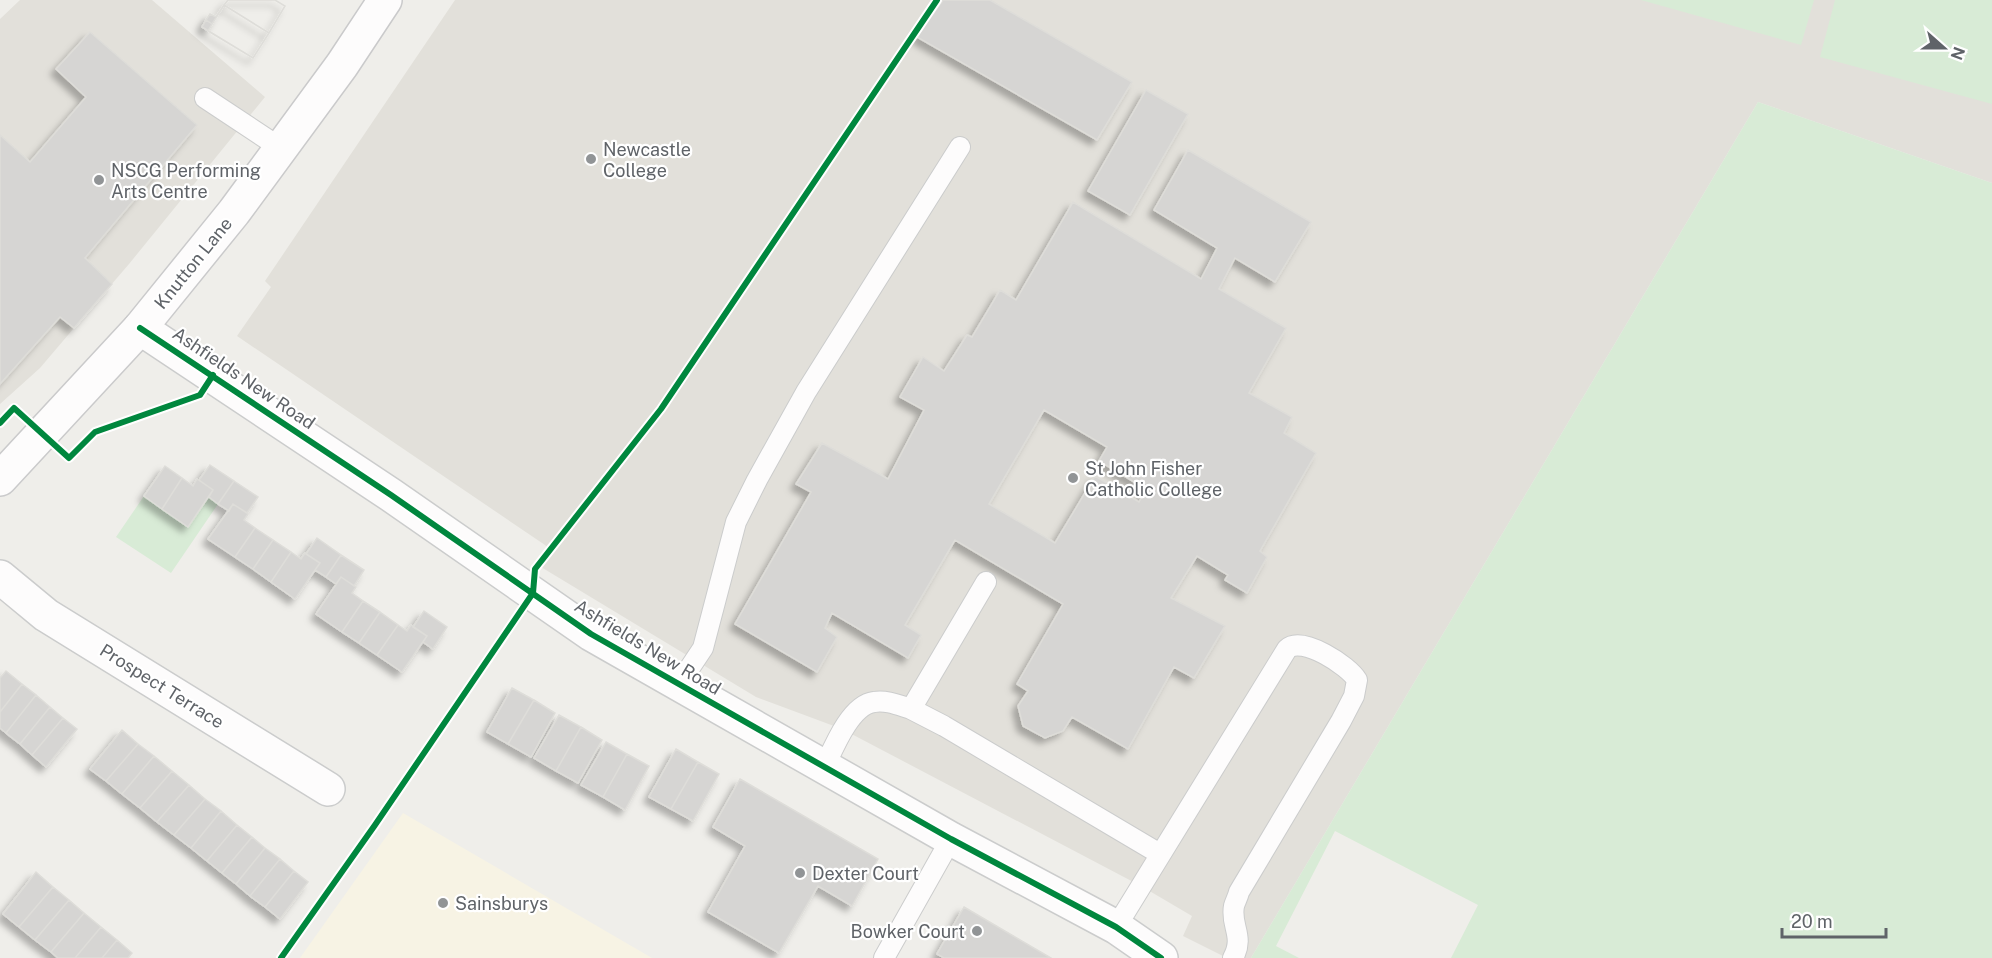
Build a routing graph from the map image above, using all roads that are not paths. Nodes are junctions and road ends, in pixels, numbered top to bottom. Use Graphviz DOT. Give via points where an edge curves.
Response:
graph roads {
  1 [pos="385,0"];
  2 [pos="205,98"];
  3 [pos="960,147"];
  4 [pos="282,149"];
  5 [pos="140,328"];
  6 [pos="0,479"];
  7 [pos="0,577"];
  8 [pos="986,582"];
  9 [pos="679,684"];
  10 [pos="910,709"];
  11 [pos="824,768"];
  12 [pos="328,789"];
  13 [pos="951,839"];
  14 [pos="1160,854"];
  15 [pos="1116,927"];
  16 [pos="884,958"];
  17 [pos="1161,958"];
  18 [pos="1233,958"];
  1 -- 4 [label="street, Knutton Lane"];
  2 -- 4 [label="lane"];
  3 -- 9 [label="lane" via="806,392 735,522 703,648"];
  4 -- 5 [label="street, Knutton Lane"];
  5 -- 6 [label="street, Knutton Lane"];
  5 -- 9 [label="street, Ashfields New Road" via="591,634"];
  7 -- 12 [label="street, Prospect Terrace" via="46,615"];
  8 -- 10 [label="lane"];
  9 -- 11 [label="street, Ashfields New Road"];
  10 -- 11 [label="lane" via="891,702 871,702 842,729"];
  10 -- 14 [label="lane"];
  11 -- 13 [label="street, Ashfields New Road"];
  13 -- 15 [label="street, Ashfields New Road"];
  13 -- 16 [label="lane"];
  14 -- 15 [label="lane"];
  14 -- 18 [label="lane" via="1291,645 1301,644 1318,651 1353,673 1357,680 1354,696 1341,722 1239,892 1234,906 1239,938"];
  15 -- 17 [label="street, Ashfields New Road"];
}
